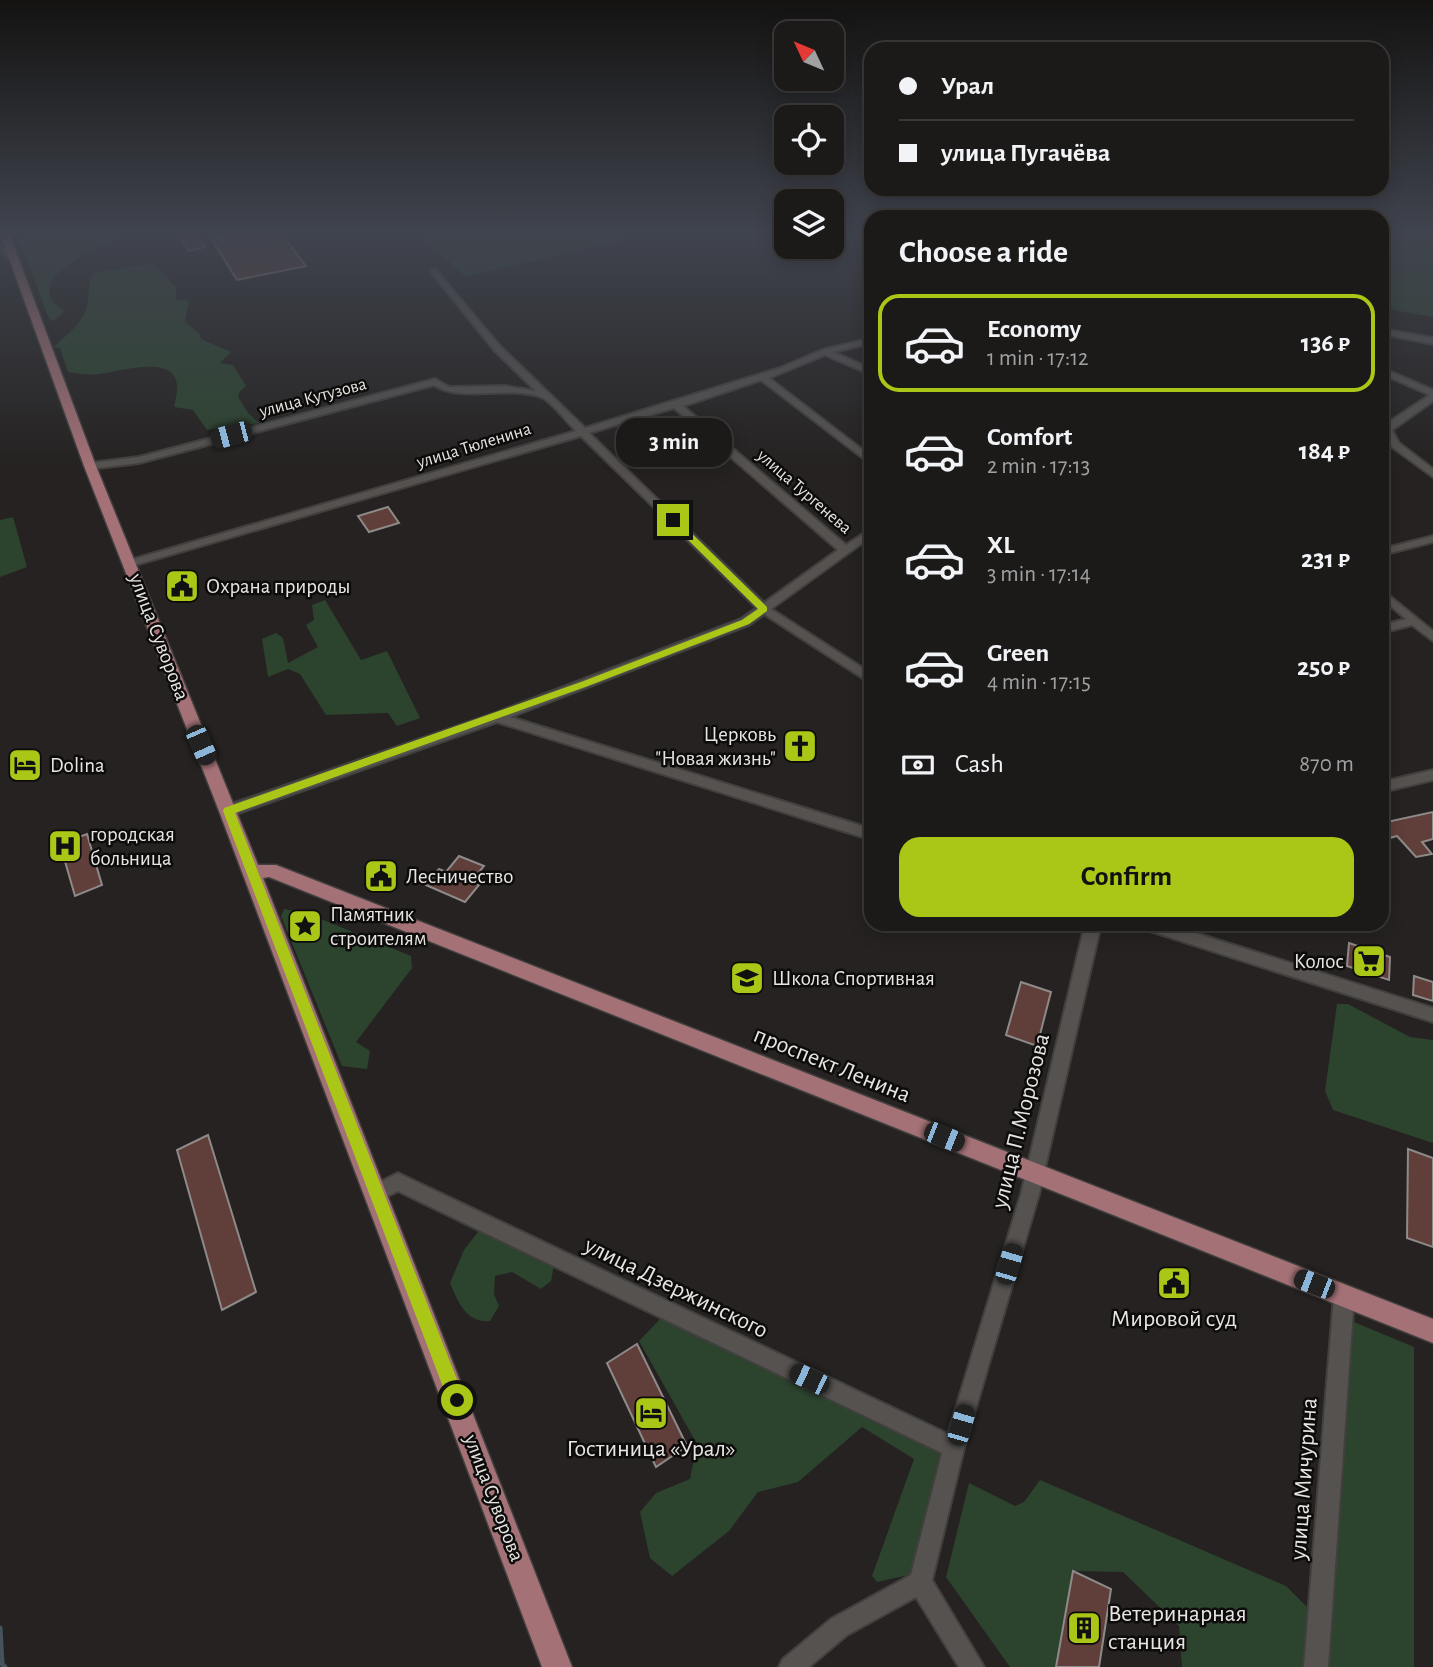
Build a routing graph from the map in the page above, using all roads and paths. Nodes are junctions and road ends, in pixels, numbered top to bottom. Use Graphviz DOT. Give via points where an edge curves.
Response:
graph roads {
  1 [pos="33,311"];
  2 [pos="467,311"];
  3 [pos="1389,332"];
  4 [pos="1433,341"];
  5 [pos="864,342"];
  6 [pos="825,352"];
  7 [pos="864,369"];
  8 [pos="1389,374"];
  9 [pos="761,376"];
  10 [pos="543,395"];
  11 [pos="1433,395"];
  12 [pos="676,405"];
  13 [pos="1389,428"];
  14 [pos="582,430"];
  15 [pos="1389,434"];
  16 [pos="864,456"];
  17 [pos="90,466"];
  18 [pos="1433,474"];
  19 [pos="864,537"];
  20 [pos="1433,539"];
  21 [pos="845,550"];
  22 [pos="1389,550"];
  23 [pos="131,563"];
  24 [pos="1389,599"];
  25 [pos="764,609"];
  26 [pos="1414,621"];
  27 [pos="1389,627"];
  28 [pos="1433,637"];
  29 [pos="864,675"];
  30 [pos="497,717"];
  31 [pos="1433,775"];
  32 [pos="1389,785"];
  33 [pos="228,811"];
  34 [pos="864,832"];
  35 [pos="251,873"];
  36 [pos="1091,931"];
  37 [pos="1169,931"];
  38 [pos="1433,1015"];
  39 [pos="1035,1173"];
  40 [pos="376,1193"];
  41 [pos="1344,1296"];
  42 [pos="1433,1331"];
  43 [pos="954,1448"];
  44 [pos="920,1582"];
  45 [pos="557,1667"];
  46 [pos="791,1667"];
  47 [pos="972,1667"];
  48 [pos="1316,1667"];
  1 -- 17 [label="main road, улица Суворова"];
  2 -- 10 [label="street"];
  3 -- 4 [label="street"];
  5 -- 6 [label="street, улица Тюленина"];
  6 -- 7 [label="street"];
  6 -- 9 [label="street, улица Тюленина"];
  8 -- 11 [label="street"];
  9 -- 12 [label="street, улица Тюленина"];
  9 -- 16 [label="street"];
  10 -- 14 [label="street"];
  10 -- 17 [label="street, улица Кутузова" via="505,389 447,390 435,382 147,458"];
  11 -- 13 [label="street"];
  12 -- 14 [label="street, улица Тюленина"];
  12 -- 21 [label="street, улица Тургенева"];
  14 -- 23 [label="street, улица Тюленина"];
  14 -- 25 [label="street"];
  15 -- 18 [label="street" via="1395,446"];
  17 -- 23 [label="main road, улица Суворова"];
  19 -- 21 [label="street"];
  20 -- 22 [label="street"];
  21 -- 25 [label="street"];
  23 -- 33 [label="main road, улица Суворова"];
  24 -- 26 [label="street"];
  25 -- 29 [label="street"];
  25 -- 30 [label="street" via="745,622"];
  26 -- 27 [label="street"];
  26 -- 28 [label="street"];
  30 -- 33 [label="street"];
  30 -- 34 [label="street"];
  31 -- 32 [label="street"];
  33 -- 35 [label="main road, улица Суворова"];
  35 -- 39 [label="main road, проспект Ленина" via="270,870"];
  35 -- 40 [label="main road, улица Суворова"];
  36 -- 39 [label="street, улица П.Морозова"];
  37 -- 38 [label="street"];
  39 -- 41 [label="main road, проспект Ленина"];
  39 -- 43 [label="street, улица П.Морозова"];
  40 -- 43 [label="street, улица Дзержинского" via="398,1182"];
  40 -- 45 [label="main road, улица Суворова"];
  41 -- 42 [label="main road, проспект Ленина"];
  41 -- 48 [label="street, улица Мичурина"];
  43 -- 44 [label="street, улица П.Морозова"];
  44 -- 46 [label="street" via="839,1627"];
  44 -- 47 [label="street"];
}
